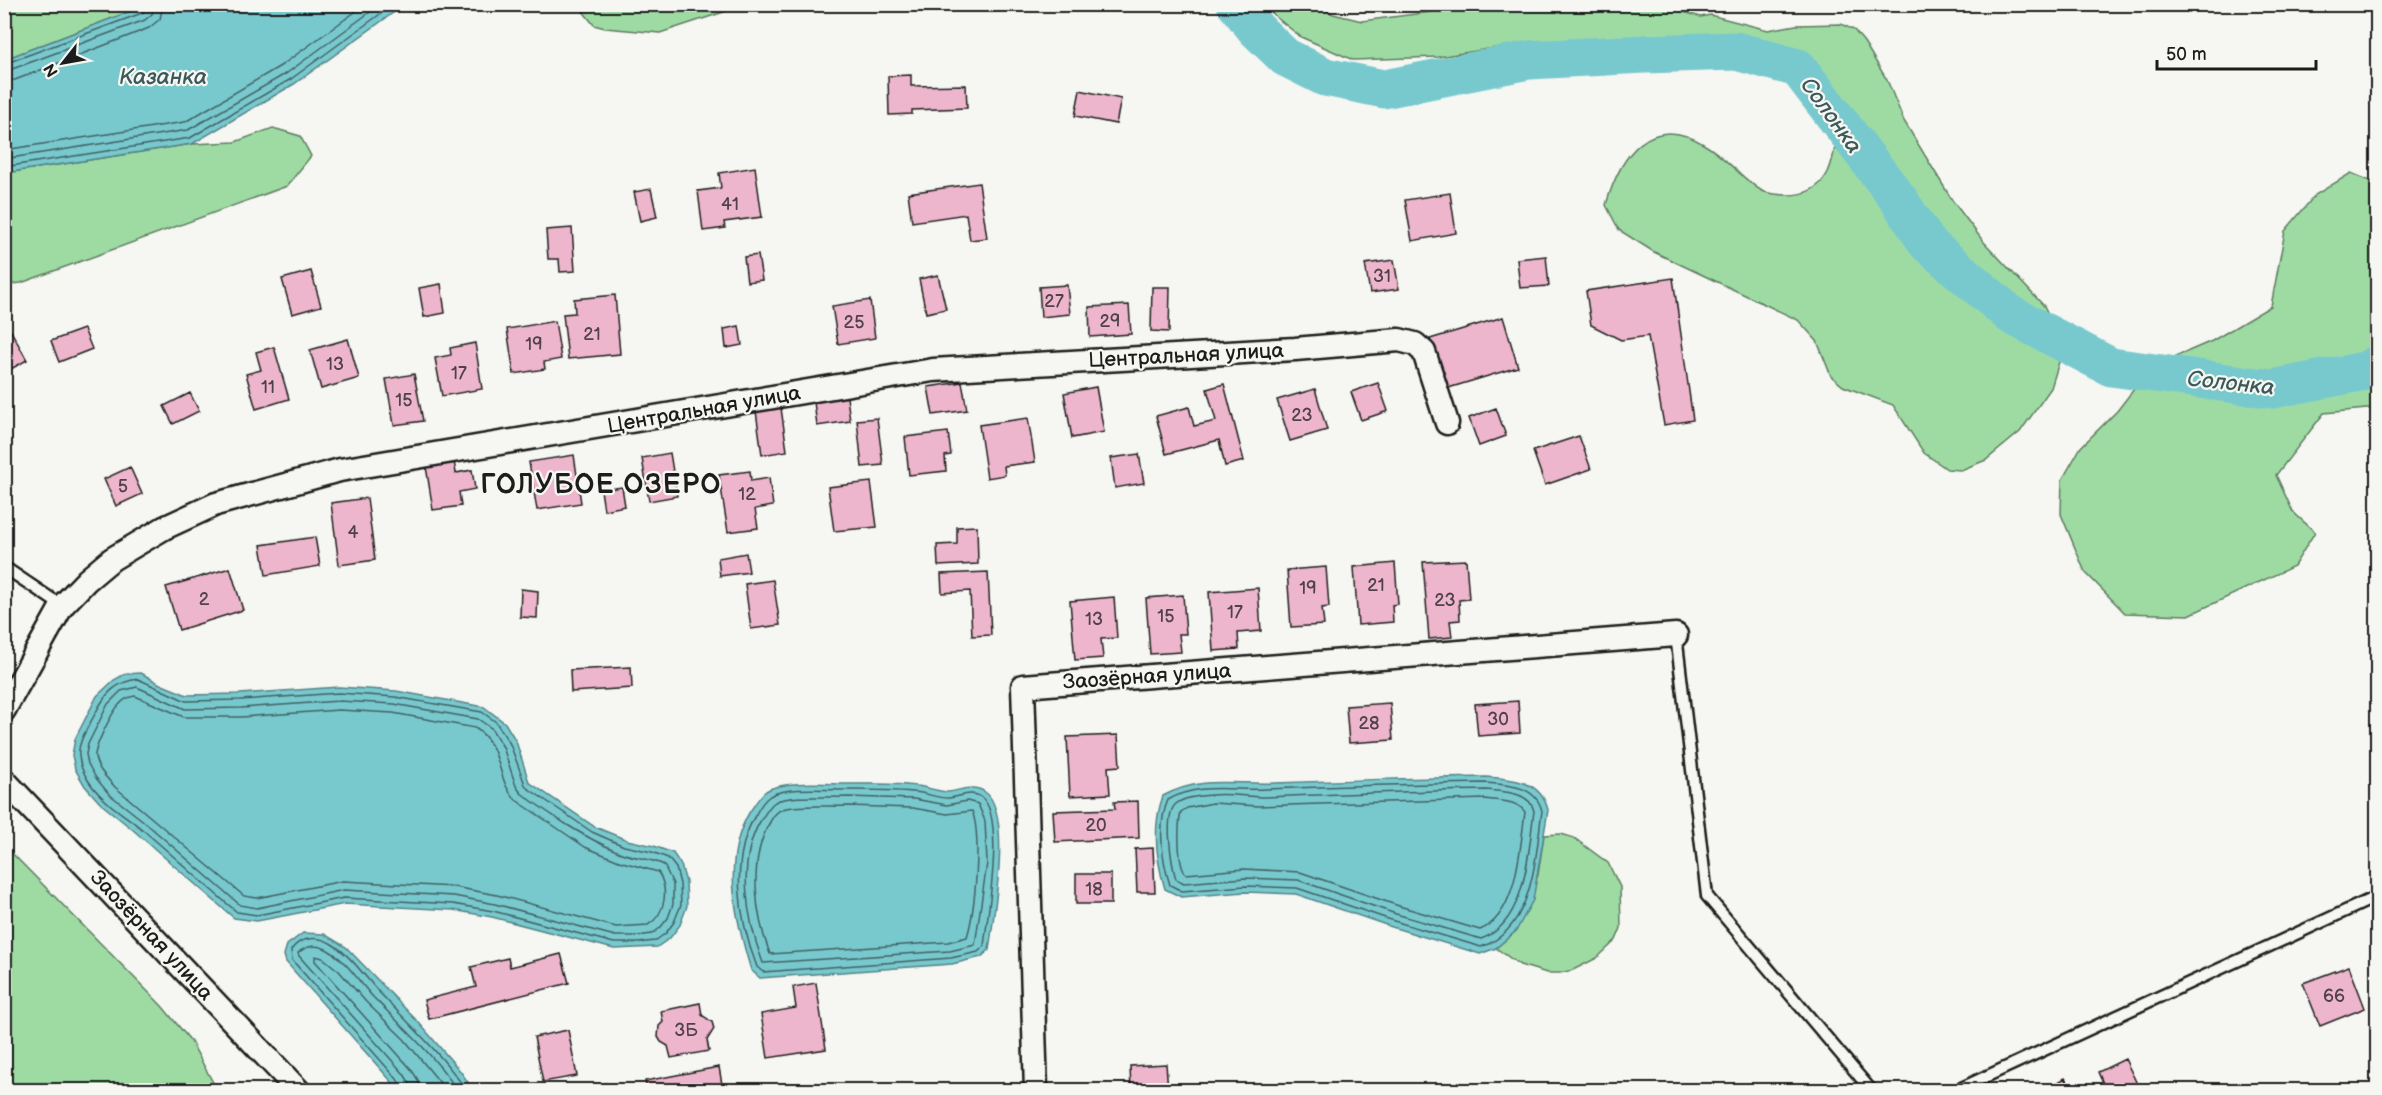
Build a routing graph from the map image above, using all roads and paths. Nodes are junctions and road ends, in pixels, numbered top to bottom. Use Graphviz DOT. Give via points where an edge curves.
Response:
graph roads {
  1 [pos="1448,423"];
  2 [pos="4,567"];
  3 [pos="62,606"];
  4 [pos="1676,635"];
  5 [pos="4,710"];
  6 [pos="4,780"];
  7 [pos="2378,896"];
  8 [pos="298,1090"];
  9 [pos="1036,1090"];
  10 [pos="1871,1090"];
  11 [pos="1957,1090"];
  1 -- 3 [label="street, Центральная улица" via="1424,352 1415,344 1399,340 933,370 340,470 216,504 164,528 112,560"];
  2 -- 3 [label="lane"];
  3 -- 5 [label="street, Центральная улица"];
  4 -- 9 [label="street, Заозёрная улица" via="1023,686"];
  4 -- 10 [label="lane" via="1707,896"];
  6 -- 8 [label="street, Заозёрная улица"];
  7 -- 11 [label="lane"];
}
